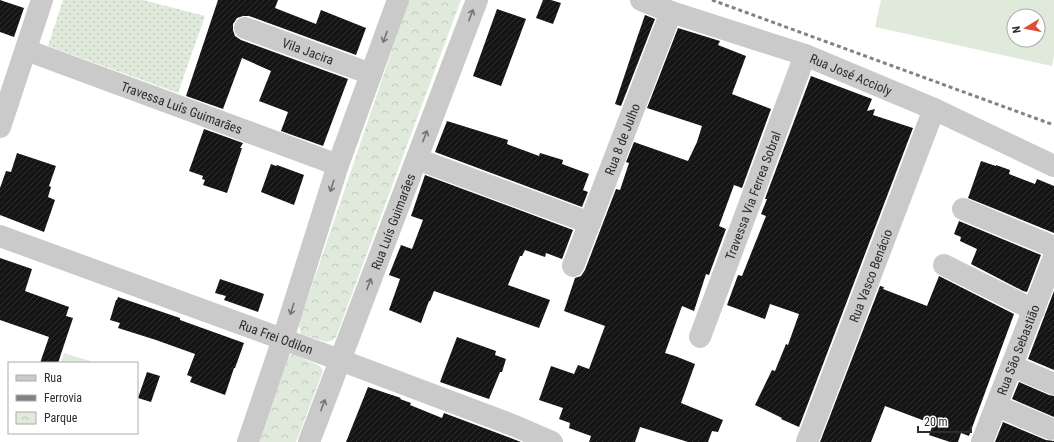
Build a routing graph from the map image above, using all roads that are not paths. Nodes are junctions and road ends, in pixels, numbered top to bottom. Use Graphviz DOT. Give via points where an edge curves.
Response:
graph roads {
  1 [pos="398,0"];
  2 [pos="477,0"];
  3 [pos="641,0"];
  4 [pos="35,2"];
  5 [pos="671,12"];
  6 [pos="245,28"];
  7 [pos="26,50"];
  8 [pos="805,55"];
  9 [pos="371,74"];
  10 [pos="934,109"];
  11 [pos="0,126"];
  12 [pos="417,159"];
  13 [pos="338,165"];
  14 [pos="1054,166"];
  15 [pos="963,209"];
  16 [pos="590,223"];
  17 [pos="0,236"];
  18 [pos="1054,247"];
  19 [pos="1054,257"];
  20 [pos="944,265"];
  21 [pos="573,266"];
  22 [pos="1034,310"];
  23 [pos="700,337"];
  24 [pos="283,339"];
  25 [pos="340,360"];
  26 [pos="1012,366"];
  27 [pos="1054,384"];
  28 [pos="996,407"];
  29 [pos="1051,429"];
  30 [pos="248,442"];
  31 [pos="309,442"];
  32 [pos="552,442"];
  33 [pos="807,442"];
  34 [pos="982,442"];
  1 -- 9 [label="street, one-way"];
  12 -- 2 [label="street, Rua Luís Guimarães, one-way"];
  3 -- 5 [label="street, Rua José Accioly"];
  4 -- 7 [label="street"];
  5 -- 8 [label="street, Rua José Accioly"];
  5 -- 16 [label="street, Rua 8 de Julho"];
  6 -- 9 [label="street, Vila Jacira"];
  7 -- 11 [label="street"];
  7 -- 13 [label="street, Travessa Luís Guimarães"];
  8 -- 10 [label="street, Rua José Accioly"];
  8 -- 23 [label="street, Travessa Via Ferrea Sobral"];
  9 -- 13 [label="street"];
  10 -- 14 [label="street, Rua José Accioly"];
  10 -- 33 [label="street, Rua Vasco Benácio"];
  12 -- 16 [label="street"];
  25 -- 12 [label="street, Rua Luís Guimarães, one-way"];
  13 -- 24 [label="street, one-way"];
  15 -- 18 [label="street"];
  16 -- 21 [label="street, Rua 8 de Julho"];
  17 -- 24 [label="street, Rua Frei Odilon"];
  19 -- 22 [label="street, Rua São Sebastião"];
  20 -- 22 [label="street"];
  22 -- 26 [label="street, Rua São Sebastião"];
  24 -- 25 [label="street, Rua Frei Odilon"];
  24 -- 30 [label="street"];
  31 -- 25 [label="street, Rua Luís Guimarães, one-way"];
  25 -- 32 [label="street, Rua Frei Odilon"];
  26 -- 27 [label="street"];
  26 -- 28 [label="street, Rua São Sebastião"];
  28 -- 29 [label="street"];
  28 -- 34 [label="street, Rua São Sebastião"];
}
